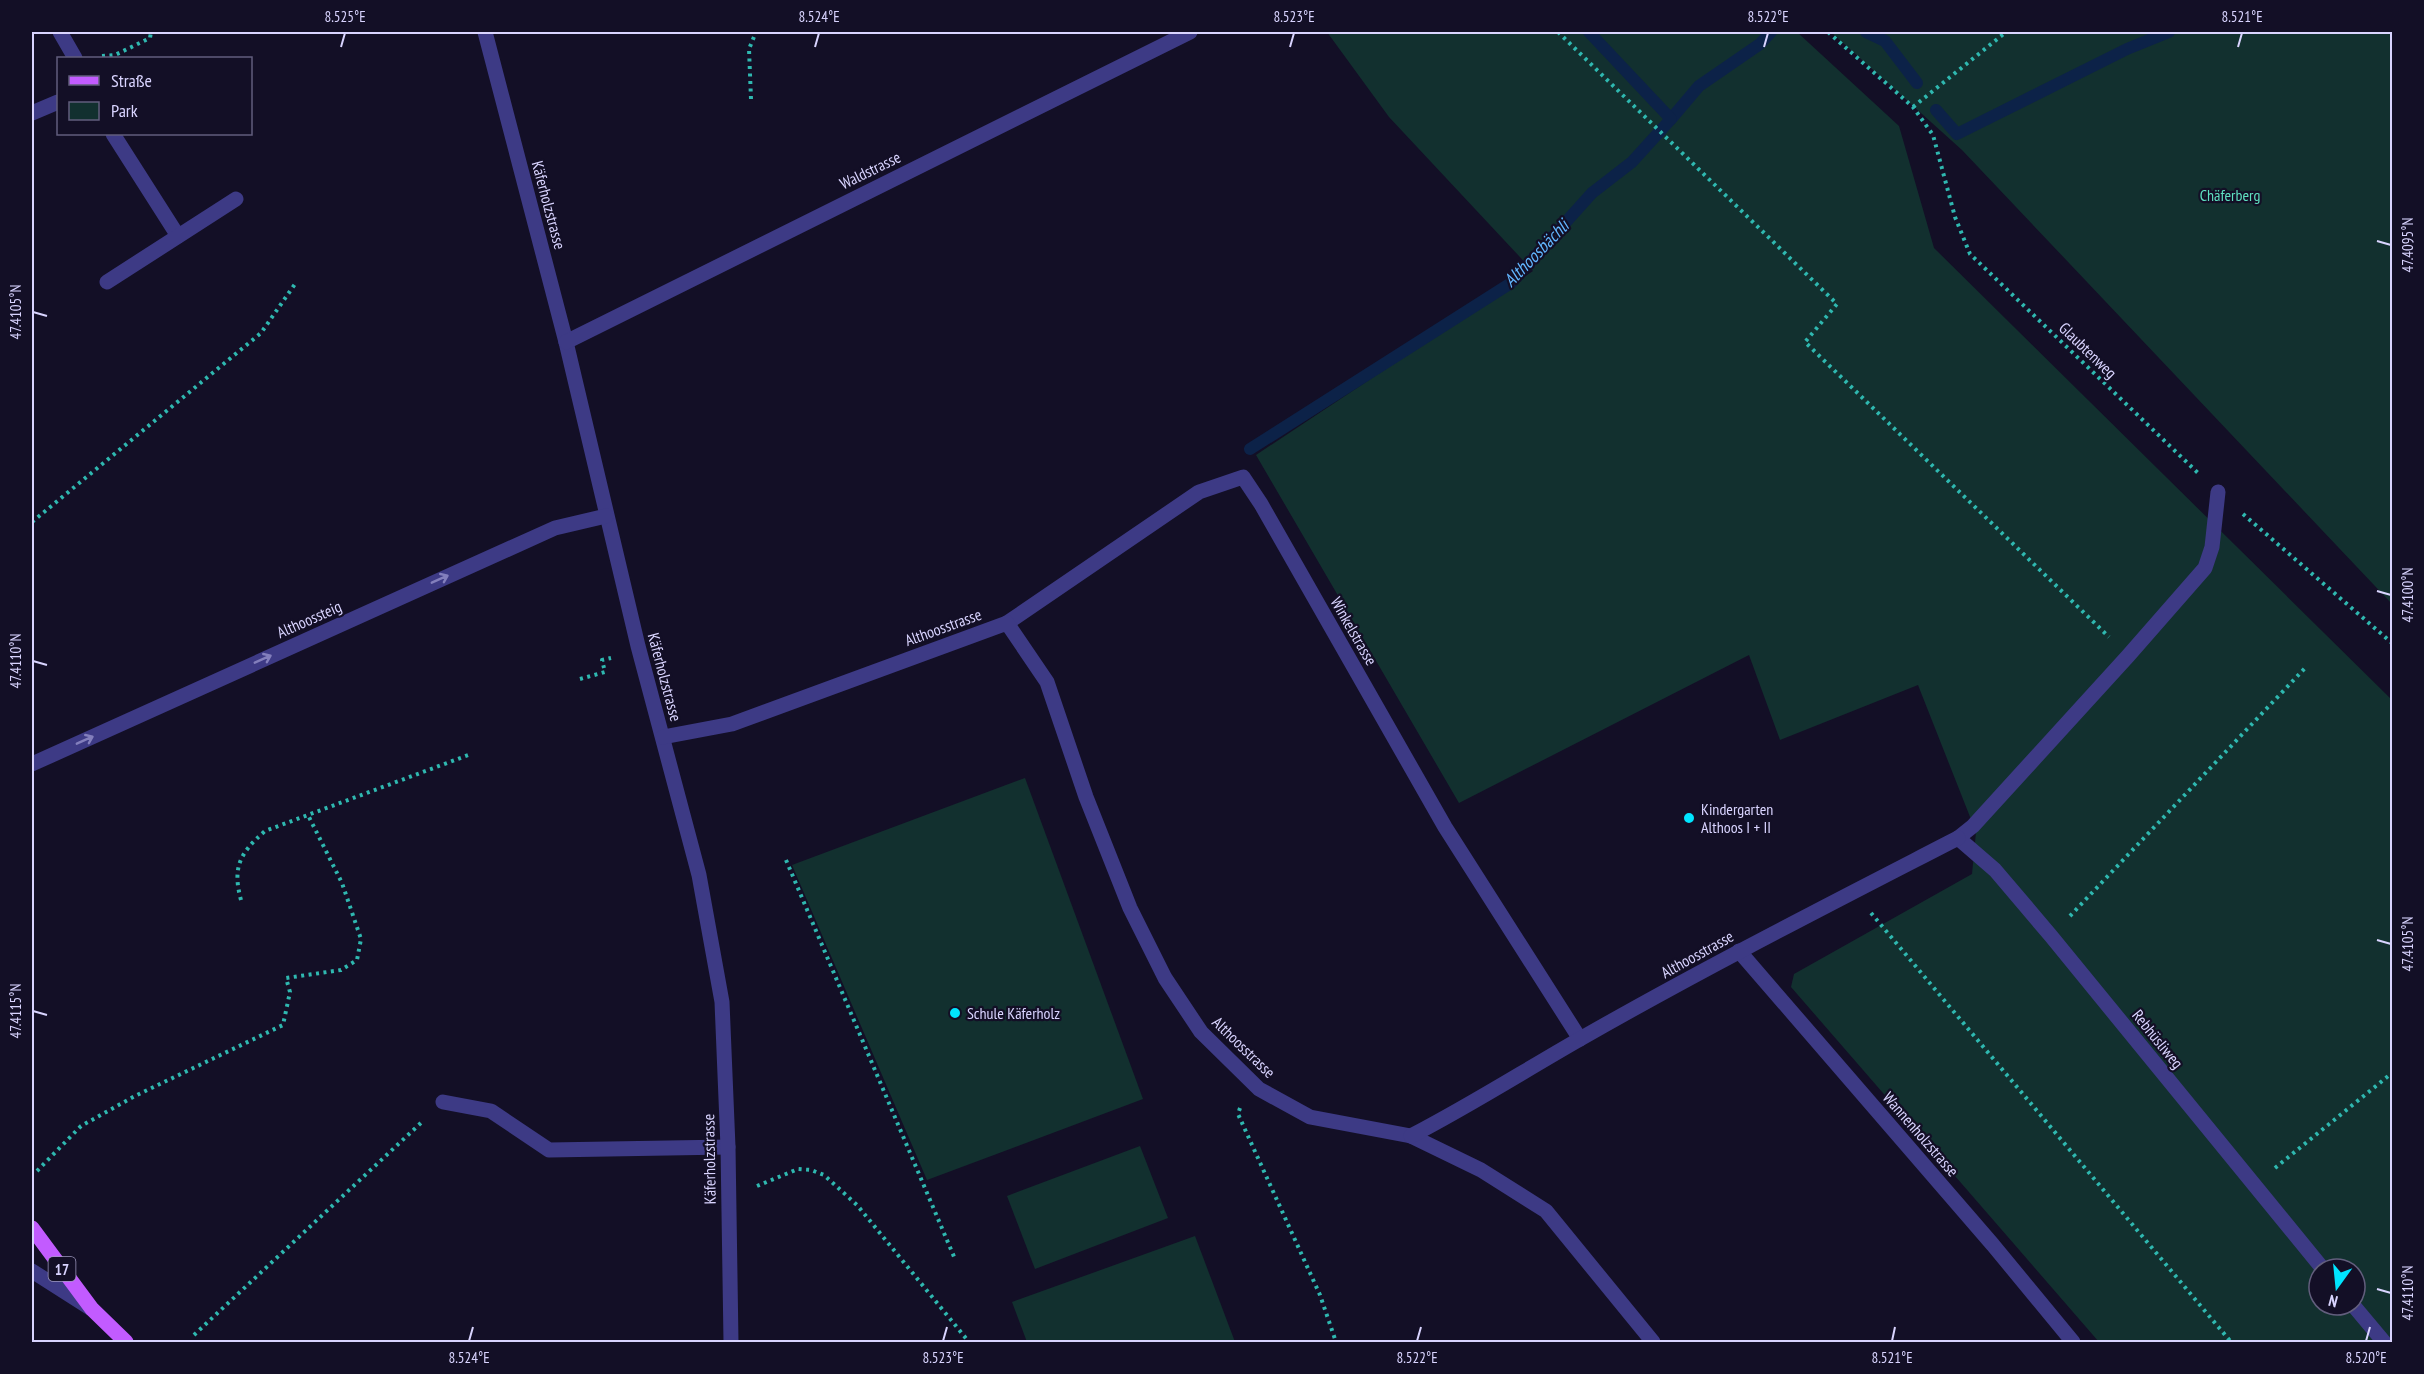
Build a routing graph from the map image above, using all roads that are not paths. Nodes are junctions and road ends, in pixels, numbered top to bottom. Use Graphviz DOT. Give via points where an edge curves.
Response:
graph roads {
  1 [pos="60,32"];
  2 [pos="485,32"];
  3 [pos="1190,32"];
  4 [pos="74,57"];
  5 [pos="57,102"];
  6 [pos="32,113"];
  7 [pos="114,135"];
  8 [pos="236,199"];
  9 [pos="178,236"];
  10 [pos="107,282"];
  11 [pos="566,342"];
  12 [pos="2218,492"];
  13 [pos="606,516"];
  14 [pos="1007,623"];
  15 [pos="663,736"];
  16 [pos="32,764"];
  17 [pos="1958,838"];
  18 [pos="1739,951"];
  19 [pos="1580,1039"];
  20 [pos="443,1102"];
  21 [pos="1411,1136"];
  22 [pos="728,1147"];
  23 [pos="32,1228"];
  24 [pos="2313,1257"];
  25 [pos="32,1271"];
  26 [pos="92,1309"];
  27 [pos="2363,1317"];
  28 [pos="126,1342"];
  29 [pos="731,1342"];
  30 [pos="1653,1342"];
  31 [pos="2073,1342"];
  32 [pos="2384,1342"];
  1 -- 4 [label="street"];
  2 -- 11 [label="street, Käferholzstrasse"];
  3 -- 11 [label="street, Waldstrasse"];
  5 -- 6 [label="street"];
  7 -- 9 [label="street"];
  8 -- 9 [label="street"];
  9 -- 10 [label="street"];
  11 -- 13 [label="street, Käferholzstrasse"];
  12 -- 17 [label="street, Althoosstrasse" via="2212,547 2205,568"];
  13 -- 15 [label="street, Käferholzstrasse"];
  16 -- 13 [label="street, Althoossteig, one-way" via="555,528"];
  14 -- 15 [label="street, Althoosstrasse" via="732,724"];
  14 -- 19 [label="street, Winkelstrasse" via="1200,492 1243,477 1445,827"];
  14 -- 21 [label="street, Althoosstrasse" via="1047,682 1086,797 1130,908 1165,978 1201,1032 1259,1089 1310,1118"];
  15 -- 22 [label="street, Käferholzstrasse" via="699,875 722,1002"];
  17 -- 18 [label="street, Althoosstrasse"];
  17 -- 24 [label="street, Rebhüsliweg" via="1995,870 2051,936"];
  18 -- 19 [label="street, Althoosstrasse"];
  18 -- 31 [label="street, Wannenholzstrasse"];
  19 -- 21 [label="street, Althoosstrasse"];
  20 -- 22 [label="street" via="491,1111 549,1150"];
  21 -- 30 [label="street" via="1481,1170 1546,1211"];
  22 -- 29 [label="street, Käferholzstrasse"];
  23 -- 26 [label="main road, 17"];
  25 -- 26 [label="street"];
  26 -- 28 [label="main road, 17"];
  27 -- 32 [label="street"];
}
